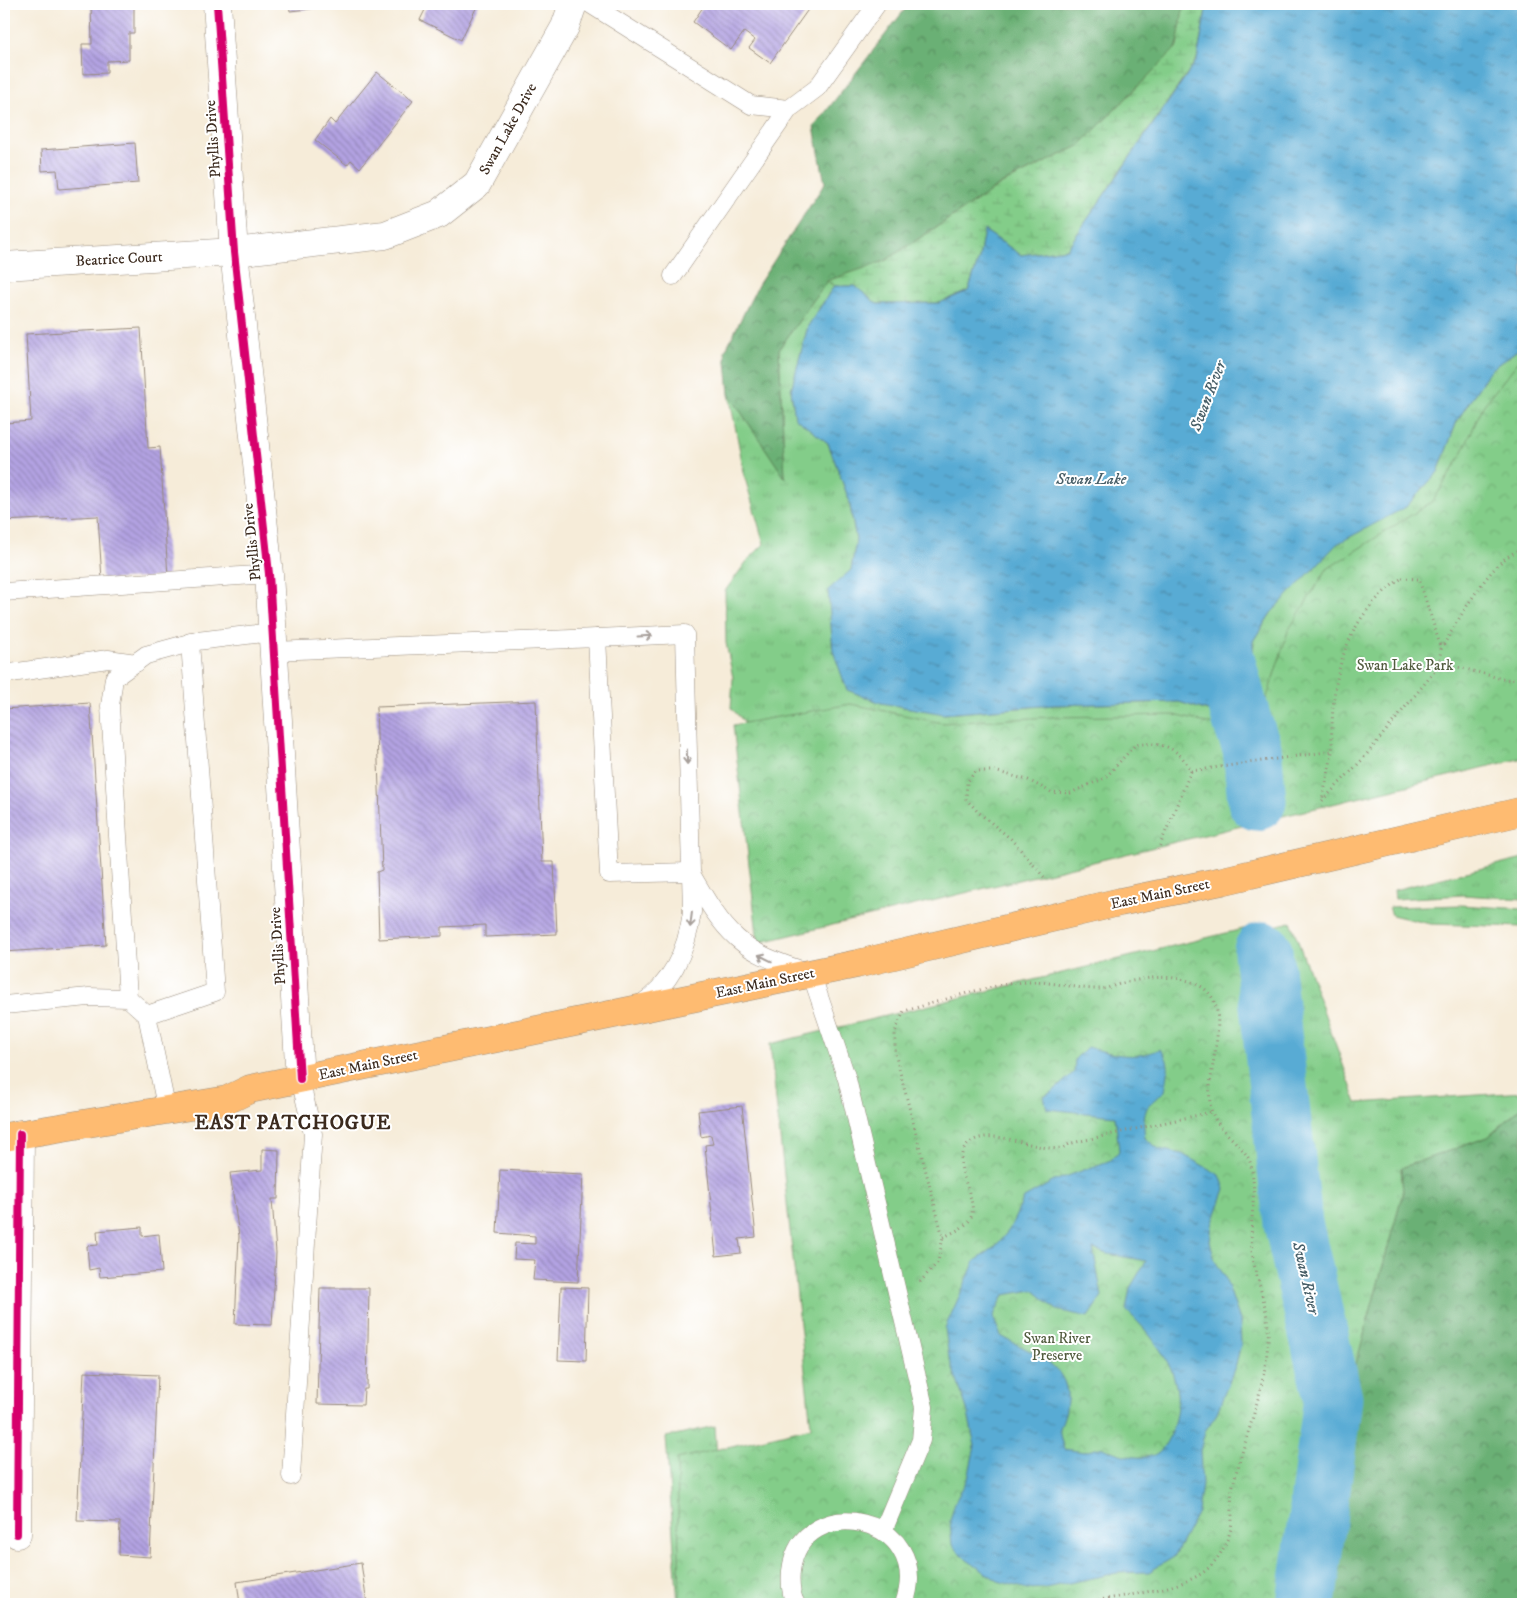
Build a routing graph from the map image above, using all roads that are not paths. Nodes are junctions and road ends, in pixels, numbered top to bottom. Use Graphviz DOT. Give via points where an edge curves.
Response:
graph roads {
  1 [pos="217,4"];
  2 [pos="573,4"];
  3 [pos="590,4"];
  4 [pos="877,4"];
  5 [pos="789,109"];
  6 [pos="234,252"];
  7 [pos="4,266"];
  8 [pos="673,276"];
  9 [pos="270,574"];
  10 [pos="4,592"];
  11 [pos="597,638"];
  12 [pos="190,642"];
  13 [pos="273,642"];
  14 [pos="136,663"];
  15 [pos="4,674"];
  16 [pos="1523,811"];
  17 [pos="690,872"];
  18 [pos="811,974"];
  19 [pos="128,998"];
  20 [pos="4,1005"];
  21 [pos="631,1010"];
  22 [pos="147,1015"];
  23 [pos="300,1079"];
  24 [pos="166,1111"];
  25 [pos="12,1135"];
  26 [pos="11,1426"];
  27 [pos="291,1476"];
  28 [pos="12,1519"];
  29 [pos="883,1530"];
  30 [pos="796,1604"];
  31 [pos="904,1604"];
  1 -- 6 [label="street, Phyllis Drive"];
  2 -- 6 [label="street, Swan Lake Drive" via="565,27 477,184 439,214 385,236"];
  3 -- 5 [label="lane" via="751,105"];
  4 -- 5 [label="lane" via="817,88"];
  5 -- 8 [label="lane"];
  6 -- 7 [label="street, Beatrice Court"];
  6 -- 9 [label="street, Phyllis Drive"];
  9 -- 10 [label="lane"];
  9 -- 13 [label="street, Phyllis Drive"];
  11 -- 13 [label="lane"];
  11 -- 17 [label="lane" via="609,874"];
  11 -- 17 [label="lane, one-way" via="685,634"];
  12 -- 13 [label="lane"];
  12 -- 14 [label="lane" via="146,655"];
  12 -- 22 [label="lane" via="215,992"];
  13 -- 23 [label="street, Phyllis Drive"];
  14 -- 15 [label="lane" via="108,659"];
  14 -- 19 [label="lane" via="114,678 110,706"];
  16 -- 18 [label="main road, East Main Street"];
  18 -- 17 [label="lane, one-way" via="773,961 738,940 721,924"];
  17 -- 21 [label="lane, one-way" via="692,912 683,953 661,988"];
  18 -- 21 [label="main road, East Main Street"];
  18 -- 29 [label="lane" via="847,1079 924,1407 921,1440"];
  19 -- 20 [label="lane" via="89,996"];
  19 -- 22 [label="lane"];
  21 -- 23 [label="main road, East Main Street"];
  22 -- 24 [label="lane"];
  23 -- 24 [label="main road, East Main Street" via="250,1089 227,1100"];
  23 -- 27 [label="lane" via="313,1134"];
  24 -- 25 [label="main road, East Main Street"];
  25 -- 26 [label="street"];
  26 -- 28 [label="street"];
  29 -- 30 [label="lane" via="866,1522 847,1520 829,1523 813,1533 800,1546 792,1564 790,1583"];
  29 -- 31 [label="lane" via="898,1545 907,1563 909,1583"];
}
